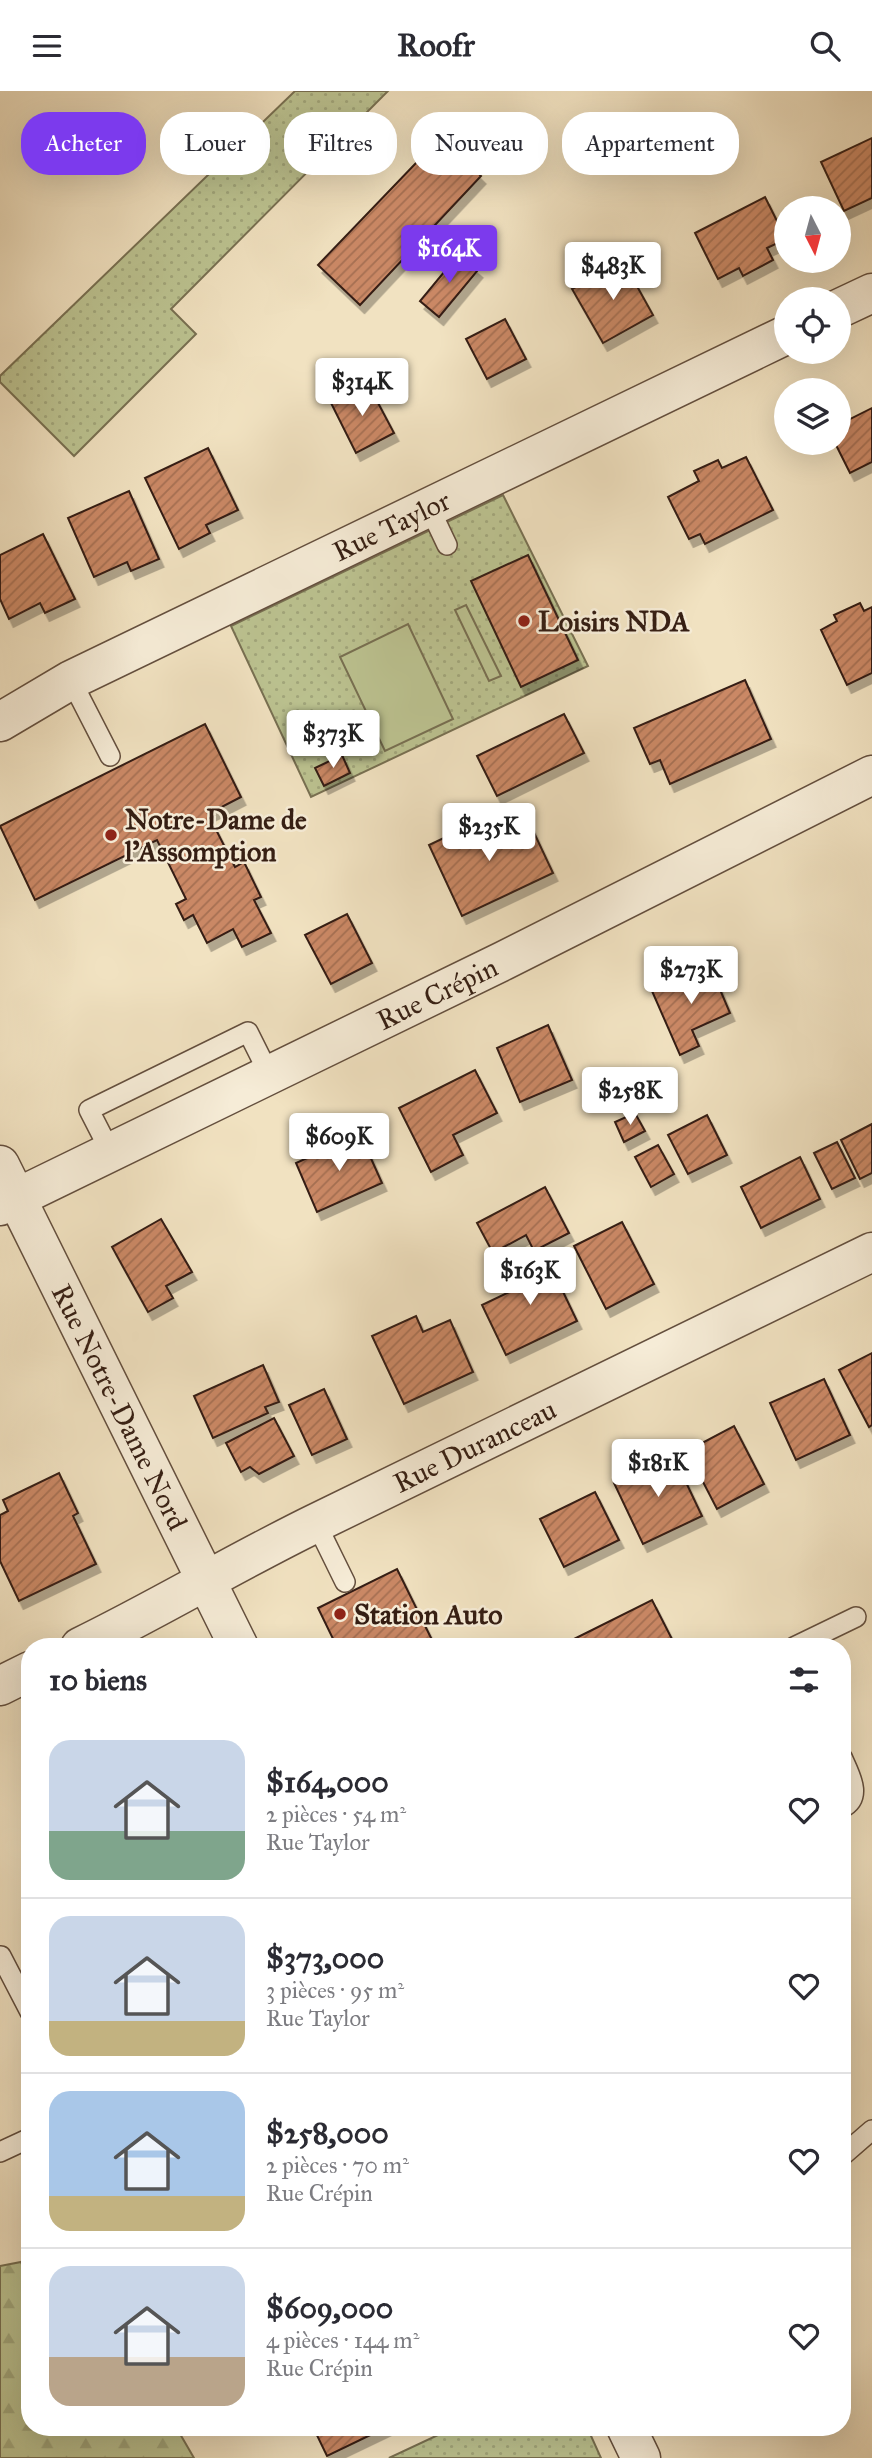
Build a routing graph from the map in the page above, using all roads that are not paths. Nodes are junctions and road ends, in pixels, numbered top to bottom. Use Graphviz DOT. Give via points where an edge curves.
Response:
graph roads {
  1 [pos="872,293"];
  2 [pos="851,303"];
  3 [pos="774,340"];
  4 [pos="429,507"];
  5 [pos="447,545"];
  6 [pos="71,680"];
  7 [pos="0,722"];
  8 [pos="110,756"];
  9 [pos="872,775"];
  10 [pos="5,1189"];
  11 [pos="872,1252"];
  12 [pos="316,1523"];
  13 [pos="205,1580"];
  14 [pos="345,1582"];
  15 [pos="856,1617"];
  16 [pos="98,1638"];
  17 [pos="234,1638"];
  18 [pos="813,1638"];
  19 [pos="21,1676"];
  20 [pos="0,1686"];
  21 [pos="851,1779"];
  22 [pos="851,1798"];
  23 [pos="1,1956"];
  24 [pos="21,1995"];
  25 [pos="872,2130"];
  26 [pos="21,2142"];
  27 [pos="851,2148"];
  28 [pos="0,2152"];
  29 [pos="630,2436"];
  30 [pos="641,2458"];
  1 -- 2 [label="street"];
  3 -- 4 [label="street, Rue Taylor"];
  4 -- 5 [label="lane"];
  4 -- 6 [label="street, Rue Taylor"];
  6 -- 7 [label="street, Rue Taylor"];
  6 -- 8 [label="lane"];
  9 -- 10 [label="street, Rue Crépin" via="110,1151"];
  10 -- 13 [label="street, Rue Notre-Dame Nord"];
  11 -- 12 [label="street, Rue Duranceau"];
  12 -- 13 [label="street, Rue Duranceau"];
  12 -- 14 [label="lane"];
  13 -- 16 [label="street, Rue Duranceau"];
  13 -- 17 [label="street, Rue Notre-Dame Nord"];
  15 -- 18 [label="lane"];
  19 -- 20 [label="street"];
  21 -- 22 [label="lane" via="855,1789"];
  23 -- 24 [label="lane"];
  25 -- 27 [label="lane"];
  26 -- 28 [label="lane"];
  29 -- 30 [label="street"];
}
